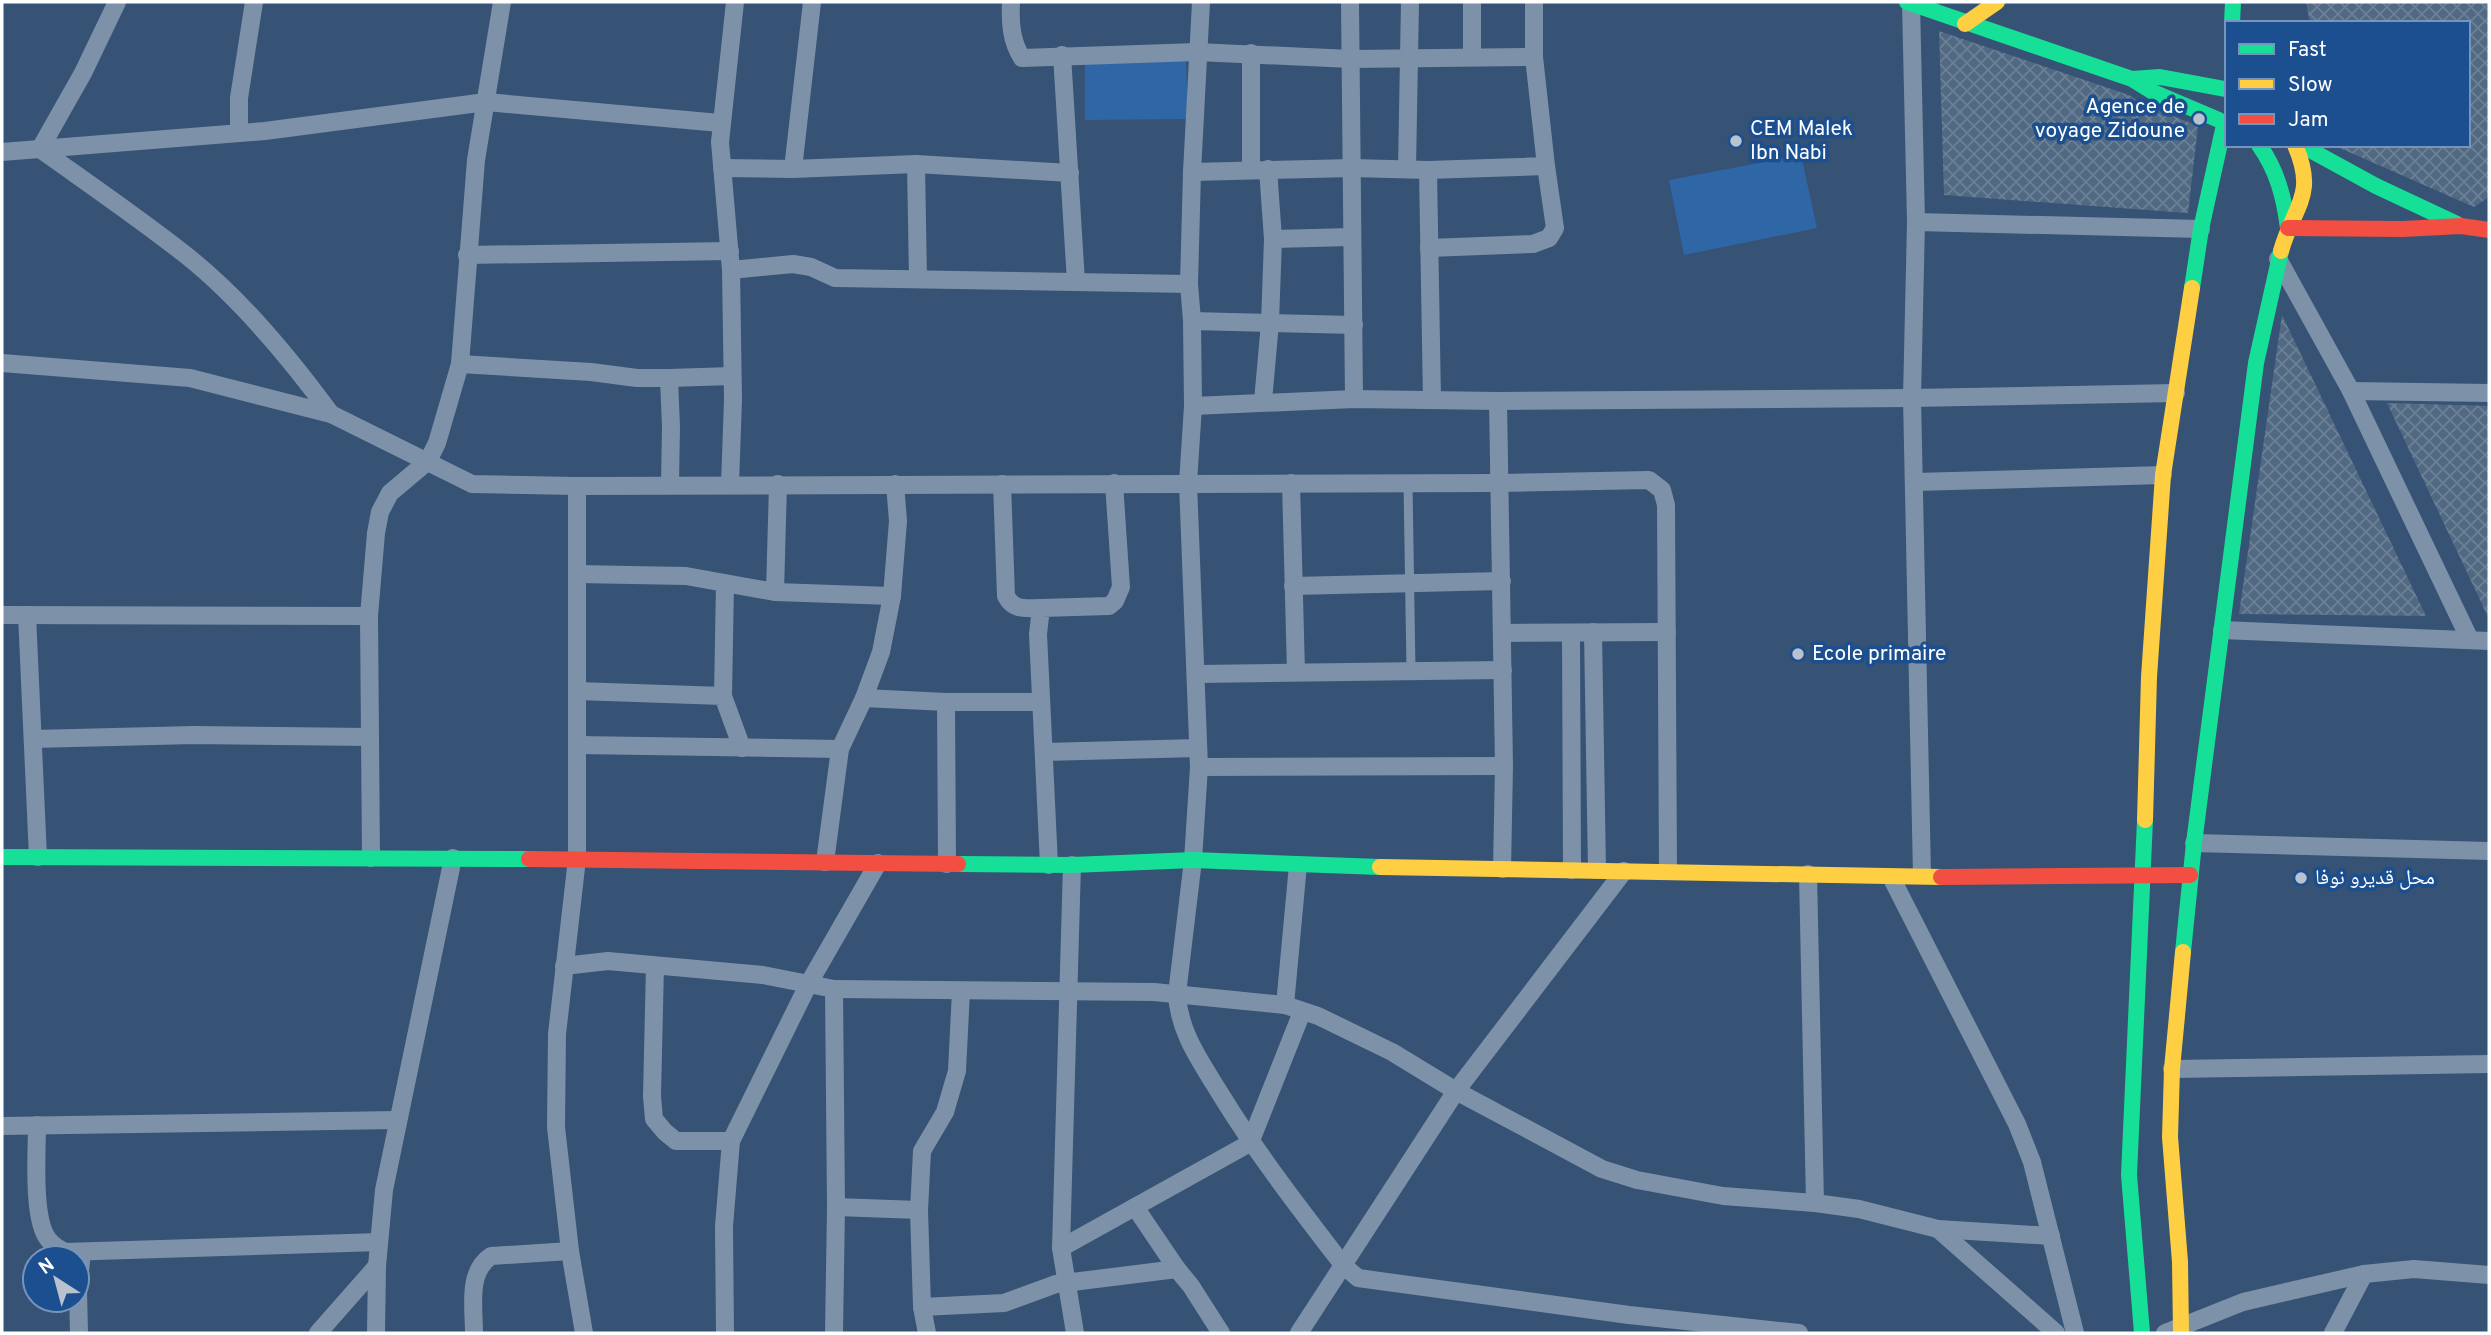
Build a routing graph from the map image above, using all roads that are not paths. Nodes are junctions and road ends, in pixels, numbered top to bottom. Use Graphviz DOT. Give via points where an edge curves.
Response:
graph roads {
  1 [pos="117,2"];
  2 [pos="254,2"];
  3 [pos="502,2"];
  4 [pos="735,2"];
  5 [pos="812,2"];
  6 [pos="1011,2"];
  7 [pos="1201,2"];
  8 [pos="1350,2"];
  9 [pos="1409,2"];
  10 [pos="1472,2"];
  11 [pos="1534,2"];
  12 [pos="1909,2"];
  13 [pos="1997,2"];
  14 [pos="2233,2"];
  15 [pos="2232,21"];
  16 [pos="1965,23"];
  17 [pos="1198,52"];
  18 [pos="1251,53"];
  19 [pos="1062,55"];
  20 [pos="1409,57"];
  21 [pos="1472,57"];
  22 [pos="1534,57"];
  23 [pos="1351,59"];
  24 [pos="2132,79"];
  25 [pos="2225,89"];
  26 [pos="2225,90"];
  27 [pos="486,102"];
  28 [pos="720,123"];
  29 [pos="2224,124"];
  30 [pos="239,133"];
  31 [pos="2260,147"];
  32 [pos="2296,147"];
  33 [pos="2305,147"];
  34 [pos="40,149"];
  35 [pos="2,152"];
  36 [pos="916,164"];
  37 [pos="1546,166"];
  38 [pos="722,168"];
  39 [pos="1352,168"];
  40 [pos="793,169"];
  41 [pos="1260,169"];
  42 [pos="1407,169"];
  43 [pos="1428,170"];
  44 [pos="1192,172"];
  45 [pos="1070,173"];
  46 [pos="1916,222"];
  47 [pos="2461,226"];
  48 [pos="2288,228"];
  49 [pos="2202,229"];
  50 [pos="2489,230"];
  51 [pos="1352,237"];
  52 [pos="1273,239"];
  53 [pos="1429,248"];
  54 [pos="730,251"];
  55 [pos="467,255"];
  56 [pos="2278,259"];
  57 [pos="731,270"];
  58 [pos="918,279"];
  59 [pos="1076,282"];
  60 [pos="1189,284"];
  61 [pos="1192,321"];
  62 [pos="1270,323"];
  63 [pos="1354,326"];
  64 [pos="2,363"];
  65 [pos="460,364"];
  66 [pos="732,376"];
  67 [pos="668,378"];
  68 [pos="2350,391"];
  69 [pos="2176,393"];
  70 [pos="2489,393"];
  71 [pos="1912,398"];
  72 [pos="1354,399"];
  73 [pos="1432,400"];
  74 [pos="1263,401"];
  75 [pos="1499,401"];
  76 [pos="1193,405"];
  77 [pos="331,414"];
  78 [pos="428,461"];
  79 [pos="2164,475"];
  80 [pos="1915,482"];
  81 [pos="1188,483"];
  82 [pos="1291,483"];
  83 [pos="1408,483"];
  84 [pos="1500,483"];
  85 [pos="670,484"];
  86 [pos="730,484"];
  87 [pos="778,484"];
  88 [pos="895,484"];
  89 [pos="1002,484"];
  90 [pos="1114,484"];
  91 [pos="577,486"];
  92 [pos="578,574"];
  93 [pos="1502,581"];
  94 [pos="1410,583"];
  95 [pos="725,584"];
  96 [pos="1293,586"];
  97 [pos="775,592"];
  98 [pos="892,596"];
  99 [pos="1041,608"];
  100 [pos="2,615"];
  101 [pos="27,615"];
  102 [pos="369,615"];
  103 [pos="2222,630"];
  104 [pos="1571,632"];
  105 [pos="1593,632"];
  106 [pos="1667,632"];
  107 [pos="1502,633"];
  108 [pos="2470,640"];
  109 [pos="2489,641"];
  110 [pos="1411,670"];
  111 [pos="1503,670"];
  112 [pos="1296,672"];
  113 [pos="1197,674"];
  114 [pos="577,691"];
  115 [pos="723,696"];
  116 [pos="864,698"];
  117 [pos="946,702"];
  118 [pos="1041,702"];
  119 [pos="370,737"];
  120 [pos="33,740"];
  121 [pos="577,745"];
  122 [pos="742,748"];
  123 [pos="1198,748"];
  124 [pos="840,749"];
  125 [pos="1044,752"];
  126 [pos="1504,766"];
  127 [pos="1199,767"];
  128 [pos="2194,843"];
  129 [pos="2489,851"];
  130 [pos="2,857"];
  131 [pos="38,857"];
  132 [pos="371,858"];
  133 [pos="453,858"];
  134 [pos="577,859"];
  135 [pos="1193,860"];
  136 [pos="825,862"];
  137 [pos="878,863"];
  138 [pos="947,864"];
  139 [pos="1049,865"];
  140 [pos="1072,865"];
  141 [pos="1298,865"];
  142 [pos="1502,869"];
  143 [pos="1572,870"];
  144 [pos="1597,870"];
  145 [pos="1624,871"];
  146 [pos="1668,872"];
  147 [pos="1808,874"];
  148 [pos="2144,874"];
  149 [pos="1922,875"];
  150 [pos="2190,875"];
  151 [pos="1891,877"];
  152 [pos="564,966"];
  153 [pos="655,966"];
  154 [pos="809,983"];
  155 [pos="834,989"];
  156 [pos="961,991"];
  157 [pos="1068,993"];
  158 [pos="1177,994"];
  159 [pos="1284,1005"];
  160 [pos="1302,1012"];
  161 [pos="2489,1064"];
  162 [pos="2172,1069"];
  163 [pos="1456,1091"];
  164 [pos="397,1119"];
  165 [pos="37,1125"];
  166 [pos="2,1126"];
  167 [pos="731,1141"];
  168 [pos="1250,1143"];
  169 [pos="1815,1203"];
  170 [pos="836,1207"];
  171 [pos="1135,1207"];
  172 [pos="919,1210"];
  173 [pos="1938,1229"];
  174 [pos="2051,1236"];
  175 [pos="379,1242"];
  176 [pos="52,1244"];
  177 [pos="1061,1248"];
  178 [pos="570,1251"];
  179 [pos="91,1252"];
  180 [pos="1343,1265"];
  181 [pos="377,1266"];
  182 [pos="1177,1269"];
  183 [pos="2364,1274"];
  184 [pos="2489,1275"];
  185 [pos="1066,1284"];
  186 [pos="922,1307"];
  187 [pos="79,1314"];
  188 [pos="1629,1315"];
  189 [pos="2176,1331"];
  190 [pos="79,1333"];
  191 [pos="318,1333"];
  192 [pos="376,1333"];
  193 [pos="474,1333"];
  194 [pos="583,1333"];
  195 [pos="725,1333"];
  196 [pos="834,1333"];
  197 [pos="927,1333"];
  198 [pos="1075,1333"];
  199 [pos="1221,1333"];
  200 [pos="1299,1333"];
  201 [pos="1632,1333"];
  202 [pos="1799,1333"];
  203 [pos="2056,1333"];
  204 [pos="2076,1333"];
  205 [pos="2142,1333"];
  206 [pos="2333,1333"];
  1 -- 34 [label="street"];
  2 -- 30 [label="street" via="239,98"];
  3 -- 27 [label="street"];
  4 -- 28 [label="street"];
  5 -- 40 [label="street"];
  6 -- 19 [label="street" via="1013,34 1023,58"];
  7 -- 17 [label="street"];
  8 -- 23 [label="street"];
  9 -- 20 [label="street"];
  10 -- 21 [label="street"];
  11 -- 22 [label="street"];
  12 -- 16 [label="main road"];
  12 -- 46 [label="street"];
  13 -- 16 [label="main road"];
  14 -- 15 [label="main road"];
  16 -- 24 [label="main road"];
  17 -- 18 [label="street"];
  17 -- 19 [label="street"];
  17 -- 44 [label="street"];
  18 -- 23 [label="street"];
  18 -- 41 [label="street"];
  19 -- 45 [label="street"];
  20 -- 21 [label="street"];
  20 -- 23 [label="street"];
  20 -- 42 [label="street"];
  21 -- 22 [label="street"];
  22 -- 37 [label="street"];
  23 -- 39 [label="street"];
  24 -- 25 [label="main road" via="2166,78"];
  24 -- 29 [label="main road" via="2152,93 2204,111"];
  26 -- 29 [label="main road" via="2216,107"];
  27 -- 28 [label="street"];
  27 -- 30 [label="street"];
  27 -- 55 [label="street"];
  28 -- 38 [label="street"];
  29 -- 49 [label="main road"];
  30 -- 34 [label="street"];
  31 -- 48 [label="main road" via="2278,178"];
  32 -- 48 [label="main road" via="2305,186 2301,206"];
  33 -- 47 [label="main road"];
  34 -- 35 [label="street"];
  34 -- 77 [label="street" via="188,257 292,363"];
  36 -- 40 [label="street"];
  36 -- 45 [label="street"];
  36 -- 58 [label="street"];
  37 -- 43 [label="street"];
  37 -- 53 [label="street" via="1555,228 1549,238 1533,244"];
  38 -- 40 [label="street"];
  38 -- 54 [label="street"];
  39 -- 41 [label="street"];
  39 -- 42 [label="street"];
  39 -- 51 [label="street"];
  41 -- 44 [label="street"];
  41 -- 52 [label="street"];
  42 -- 43 [label="street"];
  43 -- 53 [label="street"];
  44 -- 60 [label="street"];
  45 -- 59 [label="street"];
  46 -- 49 [label="street"];
  46 -- 71 [label="street"];
  47 -- 48 [label="main road"];
  47 -- 50 [label="main road"];
  48 -- 56 [label="main road"];
  49 -- 69 [label="main road"];
  51 -- 52 [label="street"];
  51 -- 63 [label="street"];
  52 -- 62 [label="street"];
  53 -- 73 [label="street"];
  54 -- 55 [label="street"];
  54 -- 57 [label="street"];
  55 -- 65 [label="street"];
  56 -- 68 [label="street"];
  56 -- 103 [label="main road" via="2256,363"];
  57 -- 58 [label="street" via="793,264 835,278"];
  57 -- 66 [label="street"];
  58 -- 59 [label="street"];
  59 -- 60 [label="street"];
  60 -- 61 [label="street"];
  61 -- 62 [label="street"];
  61 -- 76 [label="street"];
  62 -- 63 [label="street"];
  62 -- 74 [label="street"];
  63 -- 72 [label="street"];
  64 -- 77 [label="street" via="190,378"];
  65 -- 67 [label="street"];
  65 -- 78 [label="street"];
  66 -- 67 [label="street"];
  66 -- 86 [label="street"];
  67 -- 85 [label="street"];
  68 -- 70 [label="street"];
  68 -- 108 [label="street"];
  69 -- 71 [label="street"];
  69 -- 79 [label="main road"];
  71 -- 75 [label="street"];
  71 -- 80 [label="street"];
  72 -- 73 [label="street"];
  72 -- 74 [label="street"];
  73 -- 75 [label="street"];
  74 -- 76 [label="street"];
  75 -- 84 [label="street"];
  76 -- 81 [label="street"];
  77 -- 78 [label="street"];
  78 -- 91 [label="street" via="472,484"];
  78 -- 102 [label="street" via="390,493 380,512"];
  79 -- 80 [label="street"];
  79 -- 148 [label="main road" via="2149,677"];
  80 -- 149 [label="street"];
  81 -- 82 [label="street"];
  81 -- 90 [label="street"];
  81 -- 113 [label="street"];
  82 -- 83 [label="street"];
  82 -- 96 [label="street"];
  83 -- 84 [label="street"];
  83 -- 94 [label="lane"];
  84 -- 93 [label="street"];
  84 -- 106 [label="street" via="1649,480 1658,484 1666,505"];
  85 -- 86 [label="street"];
  85 -- 91 [label="street"];
  86 -- 87 [label="street"];
  87 -- 88 [label="street"];
  87 -- 97 [label="street"];
  88 -- 89 [label="street"];
  88 -- 98 [label="street" via="898,521"];
  89 -- 90 [label="street"];
  89 -- 99 [label="street" via="1006,596 1018,608"];
  90 -- 99 [label="street" via="1119,594 1108,606"];
  91 -- 92 [label="street"];
  92 -- 95 [label="street" via="686,576"];
  92 -- 114 [label="street"];
  93 -- 94 [label="street"];
  93 -- 107 [label="street"];
  94 -- 96 [label="street"];
  94 -- 110 [label="lane"];
  95 -- 97 [label="street"];
  95 -- 115 [label="street"];
  96 -- 112 [label="street"];
  97 -- 98 [label="street"];
  98 -- 116 [label="street" via="881,652"];
  99 -- 118 [label="street"];
  100 -- 101 [label="street"];
  101 -- 102 [label="street"];
  101 -- 120 [label="street"];
  102 -- 119 [label="street"];
  103 -- 108 [label="street"];
  103 -- 128 [label="main road"];
  104 -- 105 [label="street"];
  104 -- 107 [label="street"];
  104 -- 143 [label="street"];
  105 -- 106 [label="street"];
  105 -- 144 [label="street"];
  106 -- 146 [label="street"];
  107 -- 111 [label="street"];
  108 -- 109 [label="street"];
  110 -- 111 [label="street"];
  110 -- 112 [label="street"];
  111 -- 126 [label="street"];
  112 -- 113 [label="street"];
  113 -- 123 [label="street"];
  114 -- 115 [label="street"];
  114 -- 121 [label="street"];
  115 -- 122 [label="street"];
  116 -- 117 [label="street"];
  116 -- 124 [label="street"];
  117 -- 118 [label="street"];
  117 -- 138 [label="street"];
  118 -- 125 [label="street"];
  119 -- 120 [label="street" via="194,735"];
  119 -- 132 [label="street"];
  120 -- 131 [label="street"];
  121 -- 122 [label="street"];
  121 -- 134 [label="street"];
  122 -- 124 [label="street"];
  123 -- 125 [label="street"];
  123 -- 127 [label="street"];
  124 -- 136 [label="street"];
  125 -- 139 [label="street"];
  126 -- 127 [label="street"];
  126 -- 142 [label="street"];
  127 -- 135 [label="street"];
  128 -- 129 [label="street"];
  128 -- 150 [label="main road"];
  130 -- 131 [label="main road"];
  131 -- 132 [label="main road"];
  132 -- 133 [label="main road"];
  133 -- 134 [label="main road"];
  133 -- 164 [label="street"];
  134 -- 136 [label="main road"];
  134 -- 152 [label="street"];
  135 -- 140 [label="main road"];
  135 -- 141 [label="main road"];
  135 -- 158 [label="street"];
  136 -- 137 [label="main road"];
  137 -- 138 [label="main road"];
  137 -- 154 [label="street"];
  138 -- 139 [label="main road"];
  139 -- 140 [label="main road"];
  140 -- 157 [label="street"];
  141 -- 142 [label="main road"];
  141 -- 159 [label="street"];
  142 -- 143 [label="main road"];
  143 -- 144 [label="main road"];
  144 -- 145 [label="main road"];
  145 -- 146 [label="main road"];
  145 -- 163 [label="street"];
  146 -- 147 [label="main road"];
  147 -- 151 [label="main road"];
  147 -- 169 [label="street"];
  148 -- 149 [label="main road"];
  148 -- 150 [label="main road"];
  148 -- 205 [label="main road" via="2129,1175"];
  149 -- 151 [label="main road"];
  150 -- 162 [label="main road"];
  151 -- 174 [label="street" via="2017,1124"];
  152 -- 153 [label="street" via="608,961"];
  152 -- 178 [label="street" via="557,1034 556,1126"];
  153 -- 154 [label="street"];
  153 -- 167 [label="street" via="654,1119 676,1140"];
  154 -- 155 [label="street"];
  154 -- 167 [label="street"];
  155 -- 156 [label="street"];
  155 -- 170 [label="street"];
  156 -- 157 [label="street"];
  156 -- 172 [label="street" via="957,1071 944,1112 922,1151"];
  157 -- 158 [label="street"];
  157 -- 177 [label="street"];
  158 -- 159 [label="street"];
  158 -- 168 [label="street" via="1178,1014 1187,1037"];
  159 -- 160 [label="street"];
  160 -- 163 [label="street" via="1392,1052"];
  160 -- 168 [label="street"];
  161 -- 162 [label="street"];
  162 -- 189 [label="main road" via="2170,1138 2180,1262"];
  163 -- 169 [label="street" via="1602,1169 1637,1180 1723,1196"];
  163 -- 180 [label="street"];
  164 -- 165 [label="street"];
  164 -- 175 [label="street"];
  165 -- 166 [label="street"];
  165 -- 176 [label="street" via="41,1225"];
  167 -- 195 [label="street" via="724,1226"];
  168 -- 171 [label="street"];
  168 -- 180 [label="street"];
  169 -- 173 [label="street"];
  170 -- 172 [label="street"];
  170 -- 196 [label="street"];
  171 -- 177 [label="street"];
  171 -- 182 [label="street"];
  172 -- 186 [label="street"];
  173 -- 174 [label="street"];
  173 -- 203 [label="street"];
  174 -- 204 [label="street"];
  175 -- 179 [label="street"];
  175 -- 181 [label="street"];
  177 -- 185 [label="street"];
  178 -- 193 [label="street" via="491,1256 482,1262 475,1279"];
  178 -- 194 [label="street"];
  180 -- 188 [label="street" via="1358,1278"];
  180 -- 200 [label="street"];
  181 -- 191 [label="street"];
  181 -- 192 [label="street"];
  182 -- 185 [label="street"];
  182 -- 199 [label="street"];
  183 -- 184 [label="street" via="2414,1269"];
  183 -- 189 [label="street" via="2243,1302"];
  183 -- 206 [label="street"];
  185 -- 186 [label="street" via="1041,1288 1004,1303"];
  185 -- 198 [label="street"];
  186 -- 197 [label="street"];
  187 -- 190 [label="street"];
  188 -- 201 [label="street"];
  188 -- 202 [label="street"];
}
